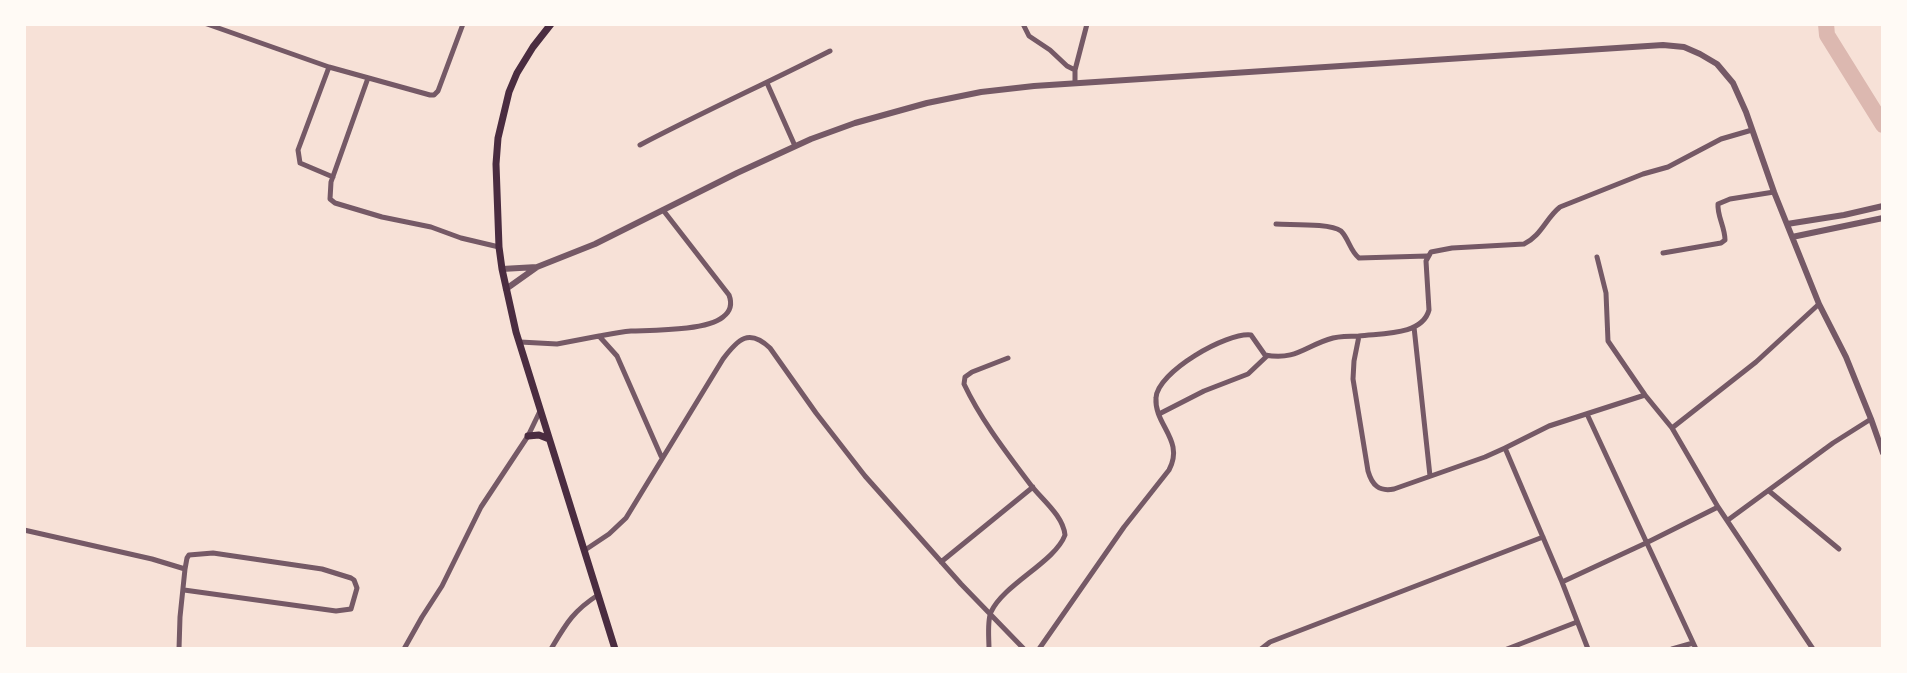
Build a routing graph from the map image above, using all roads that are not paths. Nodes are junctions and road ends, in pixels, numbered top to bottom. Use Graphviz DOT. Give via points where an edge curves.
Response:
graph roads {
  1 [pos="207,24"];
  2 [pos="463,24"];
  3 [pos="551,24"];
  4 [pos="1023,24"];
  5 [pos="1087,24"];
  6 [pos="830,51"];
  7 [pos="329,67"];
  8 [pos="1075,70"];
  9 [pos="368,78"];
  10 [pos="767,83"];
  11 [pos="1075,83"];
  12 [pos="1752,130"];
  13 [pos="640,145"];
  14 [pos="795,146"];
  15 [pos="333,177"];
  16 [pos="1774,192"];
  17 [pos="1883,206"];
  18 [pos="663,210"];
  19 [pos="1883,218"];
  20 [pos="1276,224"];
  21 [pos="1787,224"];
  22 [pos="1792,237"];
  23 [pos="499,247"];
  24 [pos="1663,253"];
  25 [pos="1427,256"];
  26 [pos="1597,257"];
  27 [pos="537,267"];
  28 [pos="502,269"];
  29 [pos="506,289"];
  30 [pos="1819,304"];
  31 [pos="1414,327"];
  32 [pos="599,336"];
  33 [pos="1359,336"];
  34 [pos="520,342"];
  35 [pos="1267,356"];
  36 [pos="1008,358"];
  37 [pos="1645,395"];
  38 [pos="540,410"];
  39 [pos="1159,414"];
  40 [pos="1587,414"];
  41 [pos="1871,419"];
  42 [pos="1672,428"];
  43 [pos="528,436"];
  44 [pos="550,439"];
  45 [pos="1505,448"];
  46 [pos="1883,453"];
  47 [pos="661,457"];
  48 [pos="1430,476"];
  49 [pos="1033,487"];
  50 [pos="1769,491"];
  51 [pos="1718,507"];
  52 [pos="1728,520"];
  53 [pos="24,530"];
  54 [pos="1543,537"];
  55 [pos="1646,543"];
  56 [pos="1839,549"];
  57 [pos="585,550"];
  58 [pos="941,562"];
  59 [pos="185,569"];
  60 [pos="1562,582"];
  61 [pos="184,590"];
  62 [pos="598,595"];
  63 [pos="990,613"];
  64 [pos="1577,622"];
  65 [pos="1694,646"];
  66 [pos="179,649"];
  67 [pos="404,649"];
  68 [pos="551,649"];
  69 [pos="615,649"];
  70 [pos="989,649"];
  71 [pos="1024,649"];
  72 [pos="1039,649"];
  73 [pos="1261,649"];
  74 [pos="1507,649"];
  75 [pos="1588,649"];
  76 [pos="1672,649"];
  77 [pos="1813,649"];
  1 -- 7 [label="street"];
  2 -- 9 [label="street" via="434,95"];
  3 -- 23 [label="main road" via="517,73 498,138"];
  4 -- 8 [label="street" via="1029,36"];
  5 -- 8 [label="street"];
  6 -- 10 [label="street"];
  7 -- 9 [label="street"];
  7 -- 15 [label="street" via="297,156 300,163"];
  8 -- 11 [label="street"];
  9 -- 15 [label="street"];
  10 -- 13 [label="street"];
  10 -- 14 [label="street"];
  11 -- 12 [label="street" via="1663,45 1684,47 1717,64 1733,83"];
  11 -- 14 [label="street" via="927,103"];
  12 -- 16 [label="street"];
  12 -- 25 [label="street" via="1560,207 1524,244 1440,249"];
  14 -- 18 [label="street"];
  15 -- 23 [label="street" via="329,193 335,203"];
  16 -- 21 [label="street"];
  16 -- 24 [label="street" via="1718,204 1725,234 1721,243"];
  17 -- 21 [label="street"];
  18 -- 27 [label="street"];
  18 -- 32 [label="street" via="729,295 729,310 705,325"];
  19 -- 22 [label="street"];
  20 -- 25 [label="street" via="1335,228 1359,258"];
  21 -- 22 [label="street"];
  22 -- 30 [label="street"];
  23 -- 28 [label="main road"];
  25 -- 31 [label="street" via="1429,310"];
  26 -- 37 [label="street" via="1606,293 1608,341"];
  27 -- 28 [label="street"];
  27 -- 29 [label="street"];
  28 -- 29 [label="main road"];
  29 -- 34 [label="main road"];
  30 -- 41 [label="street"];
  30 -- 42 [label="street"];
  31 -- 33 [label="street"];
  31 -- 48 [label="street"];
  32 -- 34 [label="street" via="557,344"];
  32 -- 47 [label="street" via="617,356"];
  33 -- 35 [label="street" via="1334,338 1296,355"];
  33 -- 48 [label="street" via="1353,379 1370,479 1389,490"];
  34 -- 38 [label="main road"];
  35 -- 39 [label="street" via="1248,374"];
  35 -- 39 [label="street" via="1247,334 1205,348 1161,384 1156,397"];
  36 -- 49 [label="street" via="972,372 964,384"];
  37 -- 40 [label="street"];
  37 -- 42 [label="street"];
  38 -- 43 [label="street"];
  38 -- 44 [label="main road"];
  39 -- 72 [label="street" via="1173,446 1171,465"];
  40 -- 45 [label="street"];
  40 -- 55 [label="street"];
  41 -- 46 [label="street"];
  41 -- 50 [label="street"];
  42 -- 51 [label="street"];
  43 -- 44 [label="main road"];
  43 -- 67 [label="street" via="481,507"];
  44 -- 57 [label="main road"];
  45 -- 48 [label="street"];
  45 -- 54 [label="street"];
  47 -- 57 [label="street" via="626,518"];
  47 -- 58 [label="street" via="734,345 744,338 762,340 865,476"];
  49 -- 58 [label="street"];
  49 -- 63 [label="street" via="1061,521 1064,539"];
  50 -- 52 [label="street"];
  50 -- 56 [label="street"];
  51 -- 52 [label="street"];
  51 -- 55 [label="street"];
  52 -- 77 [label="street"];
  53 -- 59 [label="street"];
  54 -- 60 [label="street"];
  54 -- 73 [label="street"];
  55 -- 60 [label="street"];
  55 -- 65 [label="street"];
  57 -- 62 [label="main road"];
  58 -- 63 [label="street"];
  59 -- 61 [label="street"];
  59 -- 61 [label="street" via="189,555 213,553 322,569 351,578 357,588 351,609 336,611"];
  60 -- 64 [label="street"];
  61 -- 66 [label="street"];
  62 -- 68 [label="street" via="565,624"];
  62 -- 69 [label="main road"];
  63 -- 70 [label="street"];
  63 -- 71 [label="street"];
  64 -- 74 [label="street"];
  64 -- 75 [label="street"];
  65 -- 76 [label="street"];
}
